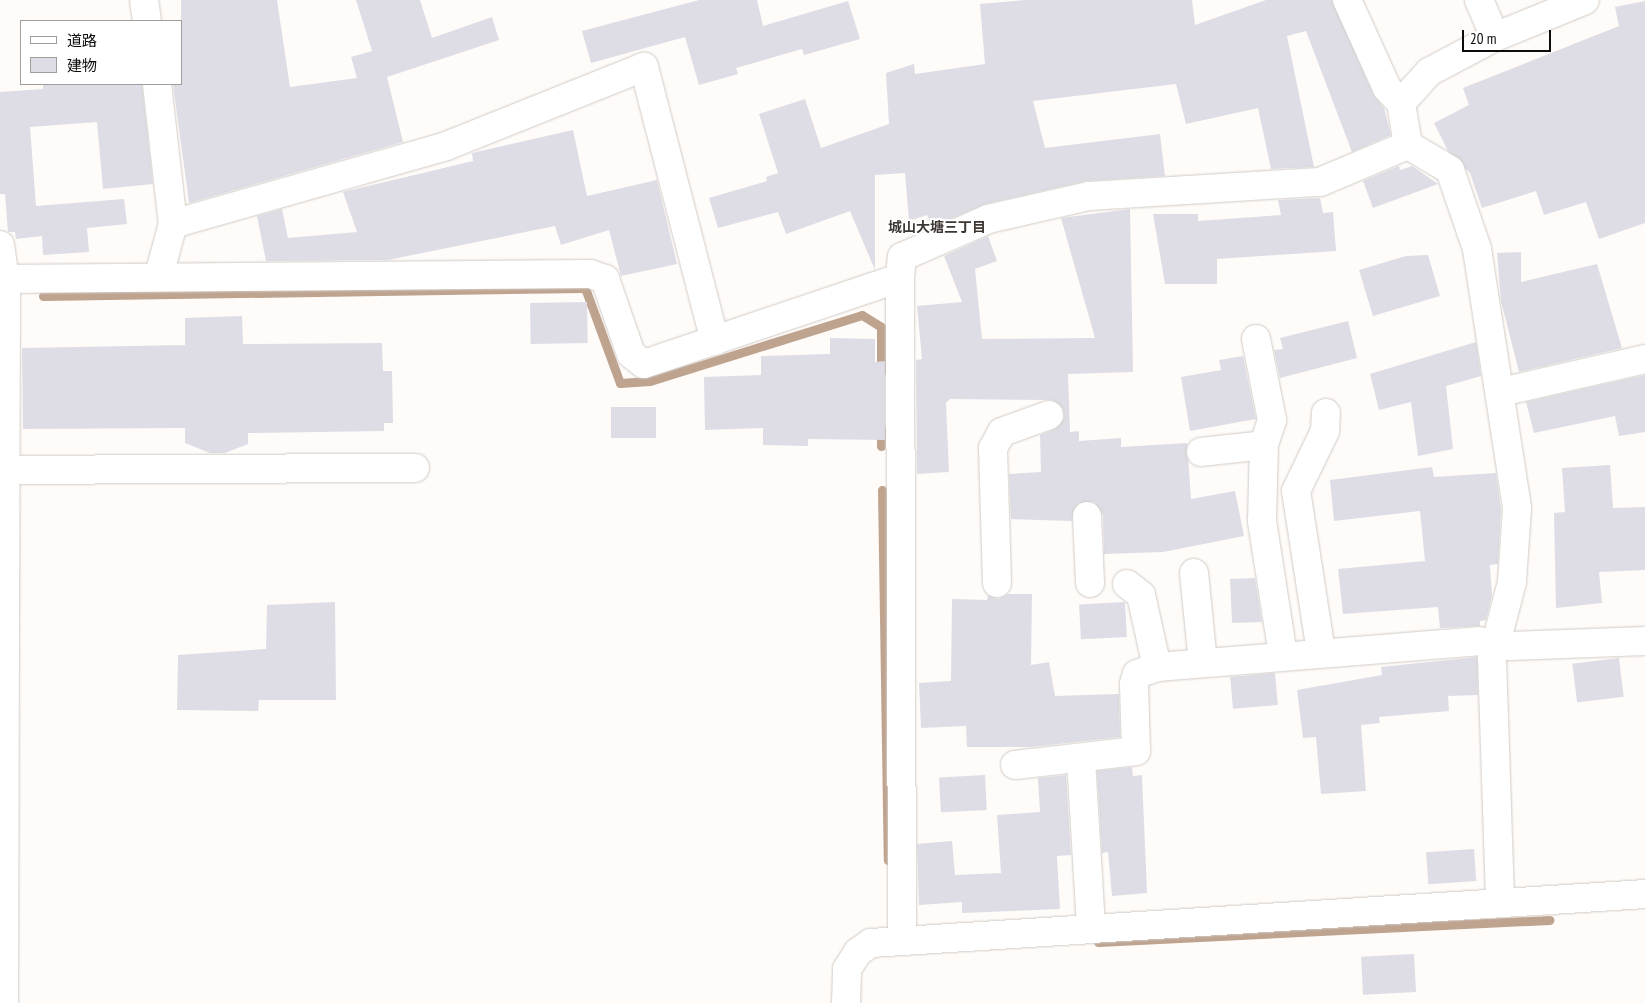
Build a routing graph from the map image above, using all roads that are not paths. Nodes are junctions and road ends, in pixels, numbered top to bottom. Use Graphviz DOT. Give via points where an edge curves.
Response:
graph roads {
  1 [pos="144,0"];
  2 [pos="1348,0"];
  3 [pos="1479,0"];
  4 [pos="1586,0"];
  5 [pos="147,20"];
  6 [pos="1495,37"];
  7 [pos="157,85"];
  8 [pos="1400,104"];
  9 [pos="1408,145"];
  10 [pos="173,224"];
  11 [pos="0,245"];
  12 [pos="159,275"];
  13 [pos="900,278"];
  14 [pos="4,279"];
  15 [pos="1256,339"];
  16 [pos="715,341"];
  17 [pos="1645,359"];
  18 [pos="1501,392"];
  19 [pos="1326,413"];
  20 [pos="1049,415"];
  21 [pos="1264,445"];
  22 [pos="1201,452"];
  23 [pos="416,468"];
  24 [pos="2,470"];
  25 [pos="1087,516"];
  26 [pos="1194,573"];
  27 [pos="997,583"];
  28 [pos="1090,583"];
  29 [pos="1127,584"];
  30 [pos="1494,641"];
  31 [pos="1645,641"];
  32 [pos="1321,652"];
  33 [pos="1283,655"];
  34 [pos="1203,663"];
  35 [pos="1157,667"];
  36 [pos="1081,759"];
  37 [pos="1016,765"];
  38 [pos="1645,894"];
  39 [pos="1500,903"];
  40 [pos="1091,927"];
  41 [pos="902,939"];
  42 [pos="4,1003"];
  43 [pos="846,1003"];
  1 -- 5 [label="street"];
  2 -- 8 [label="street" via="1387,88"];
  3 -- 6 [label="street"];
  4 -- 6 [label="street"];
  6 -- 8 [label="street" via="1429,72"];
  7 -- 10 [label="street"];
  8 -- 9 [label="street"];
  9 -- 13 [label="street" via="1320,182 1089,196 988,219 902,257"];
  9 -- 18 [label="street" via="1450,170 1477,249 1486,326"];
  10 -- 12 [label="street"];
  10 -- 16 [label="street" via="446,146 644,67"];
  11 -- 14 [label="street"];
  12 -- 14 [label="street"];
  12 -- 16 [label="street" via="590,274 605,279 631,354 644,364"];
  13 -- 16 [label="street"];
  13 -- 41 [label="street"];
  14 -- 24 [label="street"];
  15 -- 21 [label="street" via="1272,420"];
  17 -- 18 [label="street"];
  18 -- 30 [label="street" via="1517,508 1516,546 1512,582"];
  19 -- 32 [label="street" via="1325,432 1296,491"];
  20 -- 27 [label="street" via="1002,432 993,448"];
  21 -- 22 [label="street"];
  21 -- 33 [label="street" via="1262,521"];
  23 -- 24 [label="street"];
  24 -- 42 [label="street"];
  25 -- 28 [label="street"];
  26 -- 34 [label="street"];
  29 -- 35 [label="street" via="1141,595"];
  30 -- 31 [label="street" via="1511,646"];
  30 -- 32 [label="street"];
  30 -- 39 [label="street"];
  32 -- 33 [label="street"];
  33 -- 34 [label="street"];
  34 -- 35 [label="street"];
  35 -- 36 [label="street" via="1137,674 1134,684 1136,751"];
  36 -- 37 [label="street"];
  36 -- 40 [label="street"];
  38 -- 39 [label="street"];
  39 -- 40 [label="street"];
  40 -- 41 [label="street"];
  41 -- 43 [label="street" via="871,943 858,952 846,969"];
}
